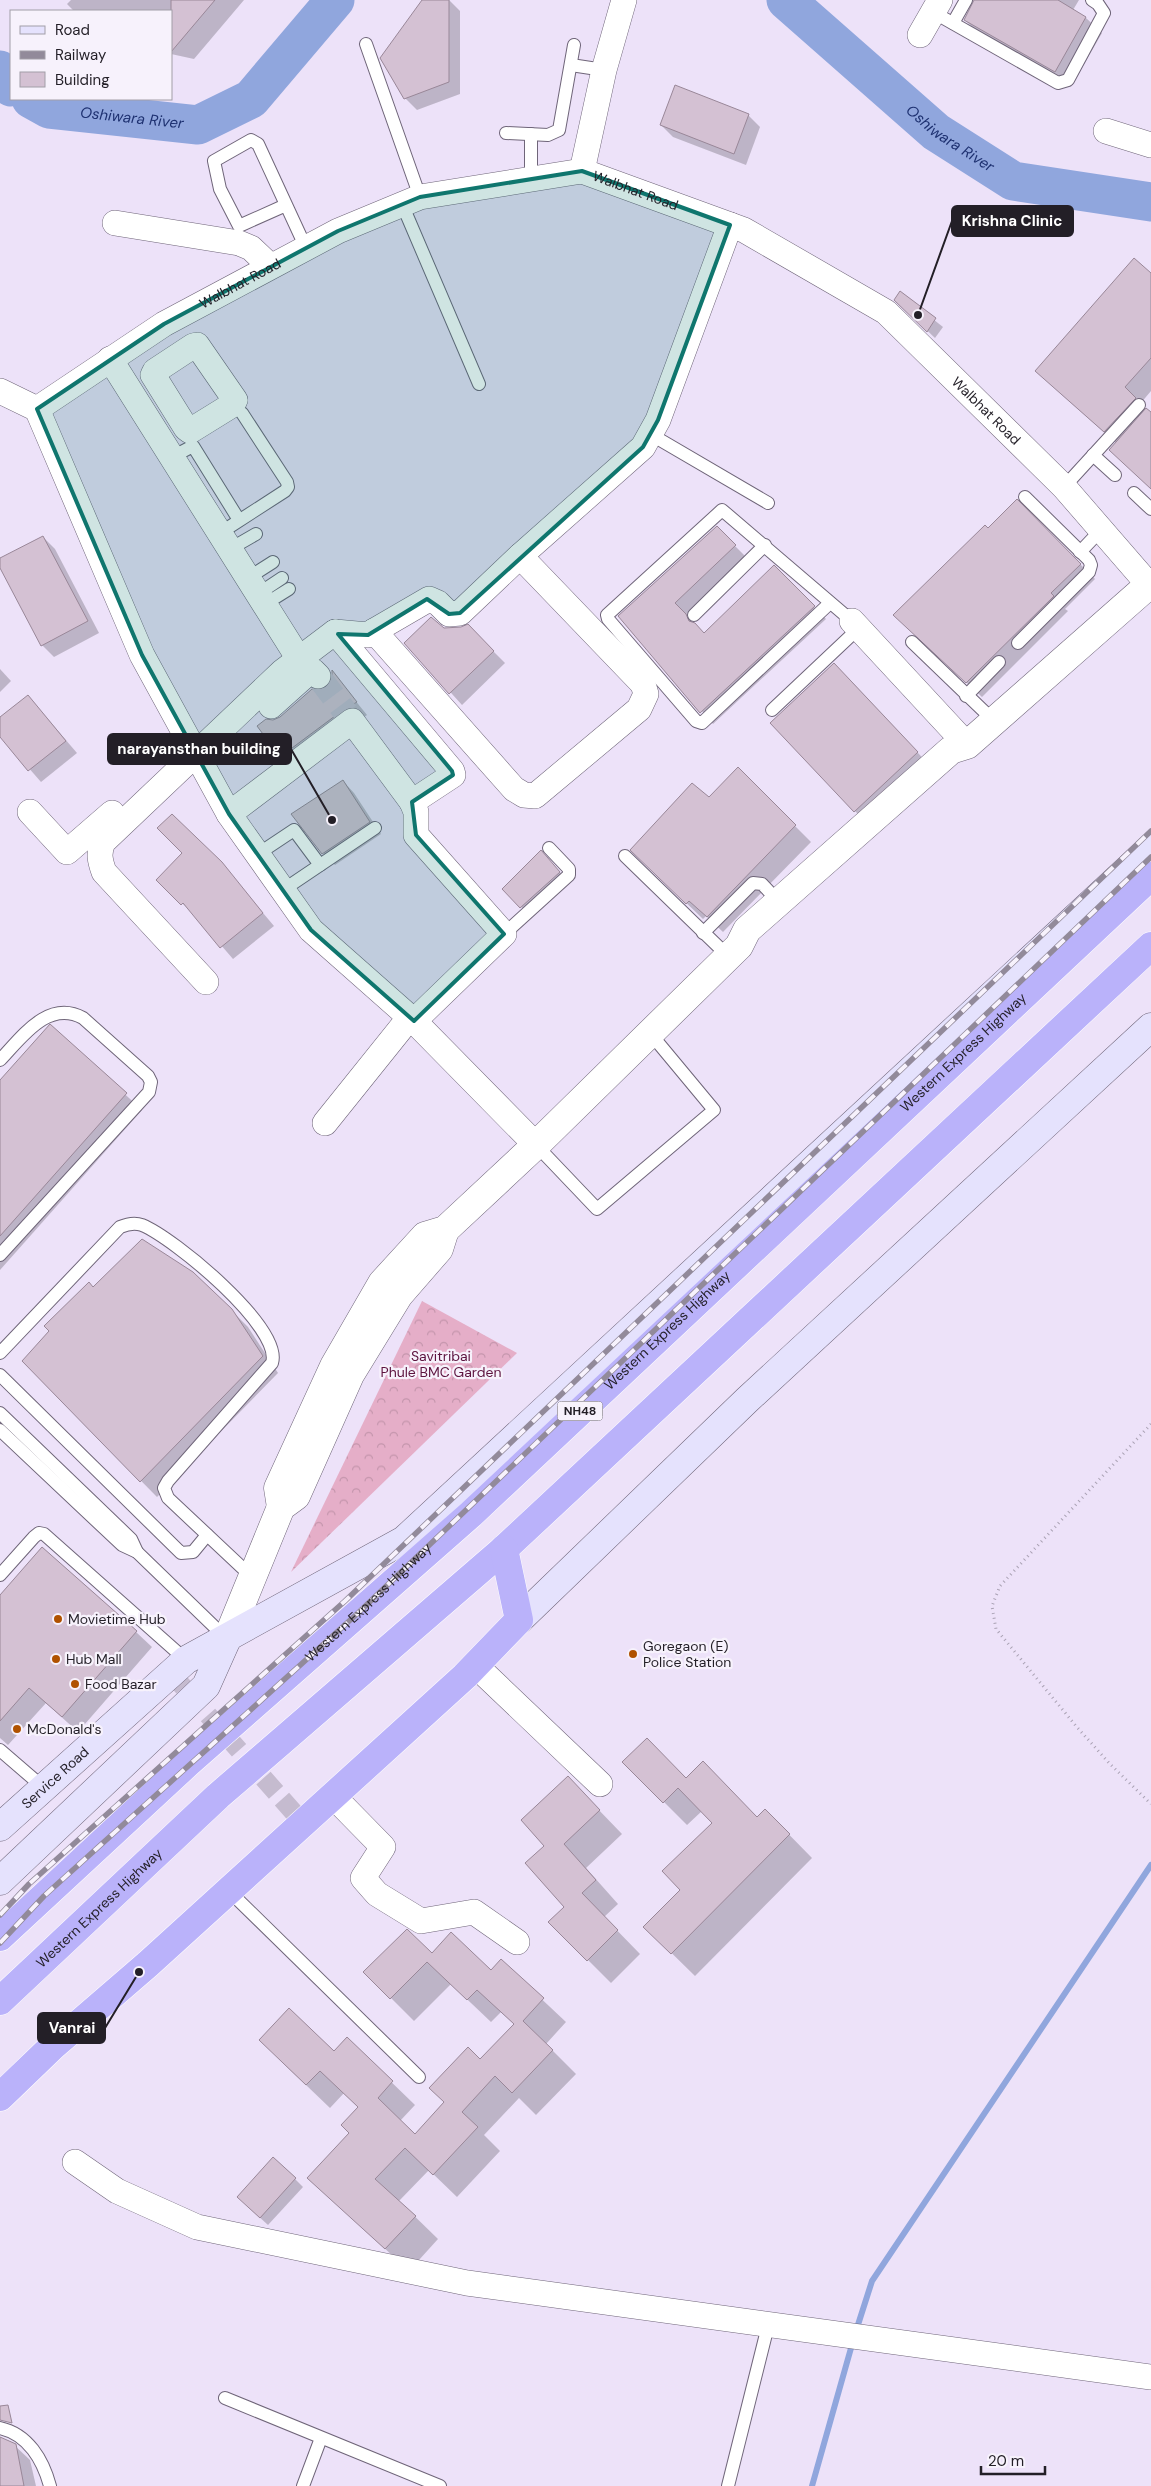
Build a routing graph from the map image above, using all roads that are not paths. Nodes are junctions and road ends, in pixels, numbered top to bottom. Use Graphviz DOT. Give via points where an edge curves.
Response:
graph roads {
  1 [pos="624,0"];
  2 [pos="966,0"];
  3 [pos="1092,0"];
  4 [pos="942,12"];
  5 [pos="920,35"];
  6 [pos="366,44"];
  7 [pos="574,46"];
  8 [pos="571,65"];
  9 [pos="604,70"];
  10 [pos="1106,131"];
  11 [pos="506,133"];
  12 [pos="531,134"];
  13 [pos="1151,146"];
  14 [pos="582,172"];
  15 [pos="531,179"];
  16 [pos="411,201"];
  17 [pos="286,205"];
  18 [pos="115,223"];
  19 [pos="730,225"];
  20 [pos="306,248"];
  21 [pos="270,266"];
  22 [pos="164,324"];
  23 [pos="182,353"];
  24 [pos="110,359"];
  25 [pos="479,384"];
  26 [pos="0,391"];
  27 [pos="1139,405"];
  28 [pos="37,409"];
  29 [pos="242,413"];
  30 [pos="650,434"];
  31 [pos="1093,455"];
  32 [pos="1115,476"];
  33 [pos="1064,486"];
  34 [pos="1134,493"];
  35 [pos="1025,497"];
  36 [pos="768,503"];
  37 [pos="1151,509"];
  38 [pos="1101,530"];
  39 [pos="230,534"];
  40 [pos="256,534"];
  41 [pos="765,546"];
  42 [pos="1080,552"];
  43 [pos="520,556"];
  44 [pos="273,562"];
  45 [pos="282,578"];
  46 [pos="1150,584"];
  47 [pos="289,589"];
  48 [pos="257,592"];
  49 [pos="830,603"];
  50 [pos="694,615"];
  51 [pos="856,624"];
  52 [pos="374,631"];
  53 [pos="335,632"];
  54 [pos="912,642"];
  55 [pos="1018,643"];
  56 [pos="999,662"];
  57 [pos="291,672"];
  58 [pos="318,676"];
  59 [pos="966,696"];
  60 [pos="271,706"];
  61 [pos="772,710"];
  62 [pos="993,720"];
  63 [pos="967,744"];
  64 [pos="195,754"];
  65 [pos="412,802"];
  66 [pos="124,803"];
  67 [pos="30,812"];
  68 [pos="229,814"];
  69 [pos="886,817"];
  70 [pos="108,827"];
  71 [pos="375,828"];
  72 [pos="549,848"];
  73 [pos="1151,848"];
  74 [pos="258,854"];
  75 [pos="625,856"];
  76 [pos="320,865"];
  77 [pos="1151,876"];
  78 [pos="283,890"];
  79 [pos="779,902"];
  80 [pos="703,932"];
  81 [pos="504,934"];
  82 [pos="1151,946"];
  83 [pos="734,952"];
  84 [pos="206,982"];
  85 [pos="412,1019"];
  86 [pos="1151,1027"];
  87 [pos="650,1033"];
  88 [pos="0,1060"];
  89 [pos="325,1123"];
  90 [pos="536,1145"];
  91 [pos="0,1255"];
  92 [pos="0,1353"];
  93 [pos="0,1376"];
  94 [pos="0,1413"];
  95 [pos="0,1430"];
  96 [pos="207,1535"];
  97 [pos="504,1549"];
  98 [pos="137,1552"];
  99 [pos="0,1575"];
  100 [pos="252,1577"];
  101 [pos="519,1620"];
  102 [pos="227,1639"];
  103 [pos="186,1660"];
  104 [pos="475,1665"];
  105 [pos="0,1750"];
  106 [pos="600,1784"];
  107 [pos="44,1788"];
  108 [pos="334,1796"];
  109 [pos="4,1818"];
  110 [pos="0,1881"];
  111 [pos="229,1890"];
  112 [pos="0,1936"];
  113 [pos="517,1942"];
  114 [pos="0,2001"];
  115 [pos="419,2076"];
  116 [pos="0,2097"];
  117 [pos="75,2162"];
  118 [pos="768,2326"];
  119 [pos="1151,2377"];
  120 [pos="225,2398"];
  121 [pos="0,2428"];
  122 [pos="321,2438"];
  123 [pos="50,2486"];
  124 [pos="303,2486"];
  125 [pos="440,2486"];
  126 [pos="728,2486"];
  1 -- 9 [label="street"];
  2 -- 4 [label="lane"];
  3 -- 4 [label="lane" via="1104,13 1064,83 1058,83"];
  4 -- 5 [label="street"];
  6 -- 16 [label="lane"];
  7 -- 8 [label="lane"];
  8 -- 9 [label="lane"];
  8 -- 12 [label="lane" via="559,130 548,135"];
  9 -- 14 [label="street"];
  10 -- 13 [label="street"];
  11 -- 12 [label="lane"];
  12 -- 15 [label="lane"];
  14 -- 15 [label="street, Walbhat Road"];
  14 -- 19 [label="street, Walbhat Road"];
  15 -- 16 [label="street, Walbhat Road"];
  16 -- 20 [label="street, Walbhat Road"];
  16 -- 25 [label="lane"];
  17 -- 17 [label="lane" via="258,144 251,140 214,161 220,189 239,226"];
  17 -- 20 [label="lane"];
  18 -- 21 [label="street" via="239,243 251,248"];
  19 -- 30 [label="street"];
  19 -- 33 [label="street, Walbhat Road" via="886,312"];
  20 -- 21 [label="street, Walbhat Road"];
  21 -- 22 [label="street, Walbhat Road"];
  22 -- 23 [label="street"];
  22 -- 24 [label="street, Walbhat Road"];
  24 -- 28 [label="street, Walbhat Road"];
  24 -- 39 [label="street" via="172,457"];
  26 -- 28 [label="street"];
  27 -- 31 [label="lane"];
  28 -- 64 [label="street" via="142,655"];
  29 -- 39 [label="lane" via="288,485 285,491"];
  30 -- 36 [label="lane"];
  30 -- 43 [label="street" via="642,447"];
  31 -- 32 [label="lane"];
  31 -- 33 [label="lane"];
  33 -- 38 [label="street, Walbhat Road"];
  34 -- 37 [label="lane"];
  35 -- 42 [label="lane"];
  38 -- 42 [label="lane"];
  38 -- 46 [label="street, Walbhat Road"];
  39 -- 40 [label="lane"];
  39 -- 48 [label="street"];
  41 -- 49 [label="lane"];
  41 -- 49 [label="lane" via="725,511 718,510 607,614 696,721 706,721"];
  41 -- 50 [label="lane"];
  42 -- 55 [label="lane" via="1091,565 1089,572"];
  43 -- 52 [label="street" via="460,613 449,614 429,599"];
  43 -- 52 [label="street" via="643,684 646,694 639,709 535,796 514,790"];
  44 -- 48 [label="lane"];
  45 -- 48 [label="lane"];
  46 -- 62 [label="street"];
  47 -- 48 [label="lane"];
  48 -- 57 [label="street"];
  49 -- 51 [label="lane"];
  51 -- 61 [label="lane"];
  51 -- 63 [label="street"];
  52 -- 53 [label="street" via="368,635"];
  53 -- 57 [label="street"];
  53 -- 65 [label="street" via="452,771 453,775"];
  54 -- 59 [label="lane"];
  56 -- 59 [label="lane"];
  57 -- 58 [label="street" via="311,670"];
  57 -- 60 [label="street"];
  57 -- 64 [label="street"];
  59 -- 62 [label="lane"];
  62 -- 63 [label="street"];
  63 -- 69 [label="street" via="961,760"];
  64 -- 68 [label="street"];
  64 -- 70 [label="street"];
  65 -- 68 [label="street" via="349,717"];
  65 -- 81 [label="street" via="416,812 416,835"];
  66 -- 70 [label="street"];
  67 -- 70 [label="street" via="67,852"];
  68 -- 74 [label="street"];
  69 -- 79 [label="street"];
  69 -- 83 [label="street" via="760,940"];
  70 -- 84 [label="street" via="100,848 104,872"];
  71 -- 76 [label="lane"];
  72 -- 81 [label="lane" via="569,869 569,875"];
  73 -- 102 [label="main road, Service Road" via="404,1540"];
  74 -- 76 [label="lane" via="294,830"];
  74 -- 78 [label="street"];
  75 -- 80 [label="lane"];
  76 -- 78 [label="lane"];
  77 -- 112 [label="highway, Western Express Highway / NH48" via="470,1514 189,1762"];
  78 -- 85 [label="street" via="311,930"];
  79 -- 80 [label="lane" via="762,884 754,884"];
  79 -- 83 [label="street" via="747,930"];
  80 -- 83 [label="lane"];
  81 -- 85 [label="street"];
  82 -- 97 [label="highway, Western Express Highway"];
  83 -- 87 [label="street"];
  85 -- 89 [label="street"];
  85 -- 90 [label="street"];
  86 -- 101 [label="main road" via="747,1400"];
  87 -- 90 [label="street"];
  87 -- 90 [label="lane" via="714,1110 597,1209"];
  88 -- 91 [label="lane" via="37,1021 65,1012 83,1018 151,1082 148,1092"];
  90 -- 100 [label="street" via="445,1230 425,1236 390,1289 278,1488 281,1507"];
  92 -- 96 [label="lane" via="120,1227 128,1223 143,1225 193,1259 225,1286 246,1309 273,1348 274,1356 272,1363 164,1488 168,1498"];
  93 -- 96 [label="lane" via="181,1554 193,1552"];
  94 -- 98 [label="lane" via="130,1539"];
  95 -- 98 [label="lane" via="122,1545"];
  96 -- 100 [label="lane"];
  97 -- 101 [label="highway"];
  97 -- 114 [label="highway, Western Express Highway" via="218,1796"];
  98 -- 102 [label="lane"];
  99 -- 103 [label="lane" via="34,1537 44,1534"];
  100 -- 102 [label="street"];
  101 -- 104 [label="highway"];
  102 -- 103 [label="main road, Service Road"];
  102 -- 110 [label="main road" via="206,1686"];
  103 -- 107 [label="main road, Service Road"];
  104 -- 106 [label="street"];
  104 -- 108 [label="highway"];
  105 -- 107 [label="lane"];
  107 -- 109 [label="main road, Service Road"];
  108 -- 111 [label="highway"];
  108 -- 113 [label="street" via="383,1847 363,1878 377,1894 422,1921 474,1912"];
  111 -- 115 [label="lane"];
  111 -- 116 [label="highway"];
  117 -- 118 [label="street" via="117,2191 197,2227 467,2283"];
  118 -- 119 [label="street"];
  118 -- 126 [label="lane"];
  120 -- 122 [label="lane"];
  121 -- 123 [label="lane" via="21,2436 35,2451 46,2470"];
  122 -- 124 [label="lane"];
  122 -- 125 [label="lane"];
}
